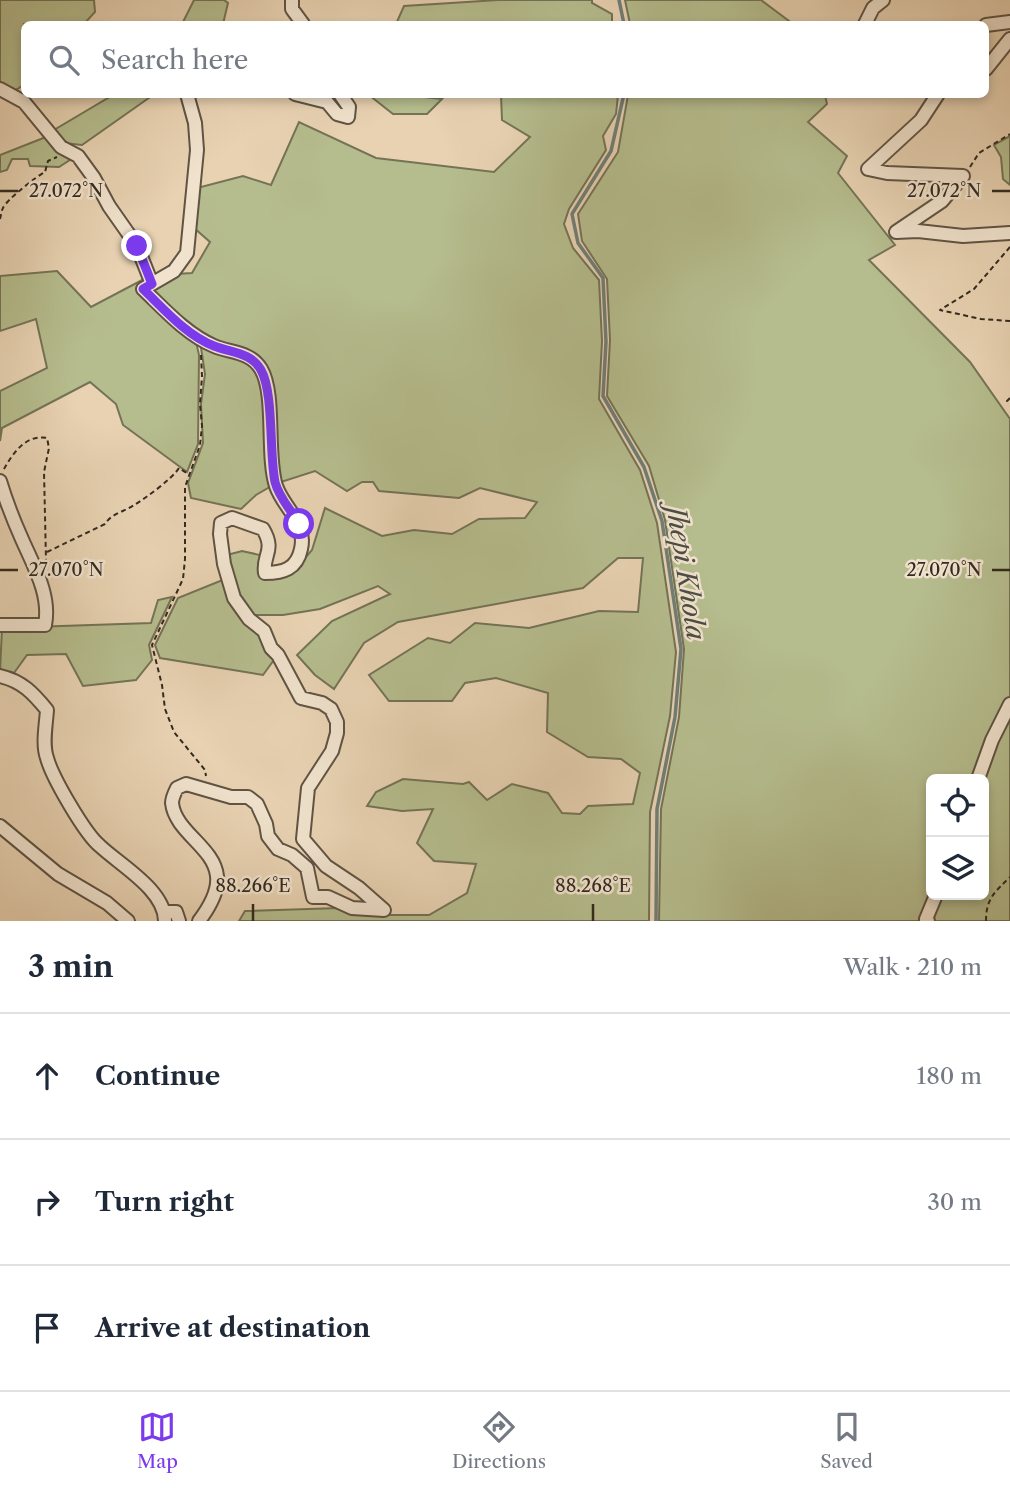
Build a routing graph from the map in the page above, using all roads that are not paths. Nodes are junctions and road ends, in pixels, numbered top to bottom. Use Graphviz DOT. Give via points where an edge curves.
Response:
graph roads {
  1 [pos="292,0"];
  2 [pos="883,0"];
  3 [pos="301,21"];
  4 [pos="866,21"];
  5 [pos="1010,22"];
  6 [pos="989,25"];
  7 [pos="1010,39"];
  8 [pos="989,64"];
  9 [pos="0,89"];
  10 [pos="188,98"];
  11 [pos="311,98"];
  12 [pos="343,98"];
  13 [pos="935,98"];
  14 [pos="1010,233"];
  15 [pos="152,284"];
  16 [pos="0,481"];
  17 [pos="0,625"];
  18 [pos="0,676"];
  19 [pos="1010,704"];
  20 [pos="980,774"];
  21 [pos="0,826"];
  22 [pos="934,900"];
  23 [pos="165,916"];
  24 [pos="128,921"];
  25 [pos="179,921"];
  26 [pos="200,921"];
  27 [pos="928,921"];
  1 -- 3 [label="street"];
  2 -- 4 [label="street"];
  5 -- 6 [label="street"];
  7 -- 8 [label="street"];
  9 -- 15 [label="street" via="24,102 61,146 78,156 137,246"];
  10 -- 15 [label="street" via="197,150 187,253 174,271"];
  11 -- 12 [label="street" via="327,102 337,114 348,117 349,107"];
  13 -- 14 [label="street" via="921,120 868,169 964,176 942,201 896,232"];
  15 -- 26 [label="street" via="143,289 177,322 215,346 249,357 261,369 267,387 276,485 303,539 298,561 288,570 265,573 270,546 263,529 232,518 221,523 227,579 234,598 264,631 301,698 322,703 337,722 332,751 308,788 303,839 326,866 384,910 352,908 313,897 307,868 278,849 268,836 257,804 248,797 186,784 177,788 172,801 176,816 211,860 217,877 215,893"];
  16 -- 17 [label="street" via="42,585 47,614 45,625"];
  18 -- 23 [label="street" via="15,679 33,692 47,710 46,758 68,800 97,845 149,888"];
  19 -- 20 [label="street"];
  21 -- 24 [label="street" via="58,874"];
  22 -- 27 [label="street"];
  23 -- 25 [label="street" via="176,912"];
}
